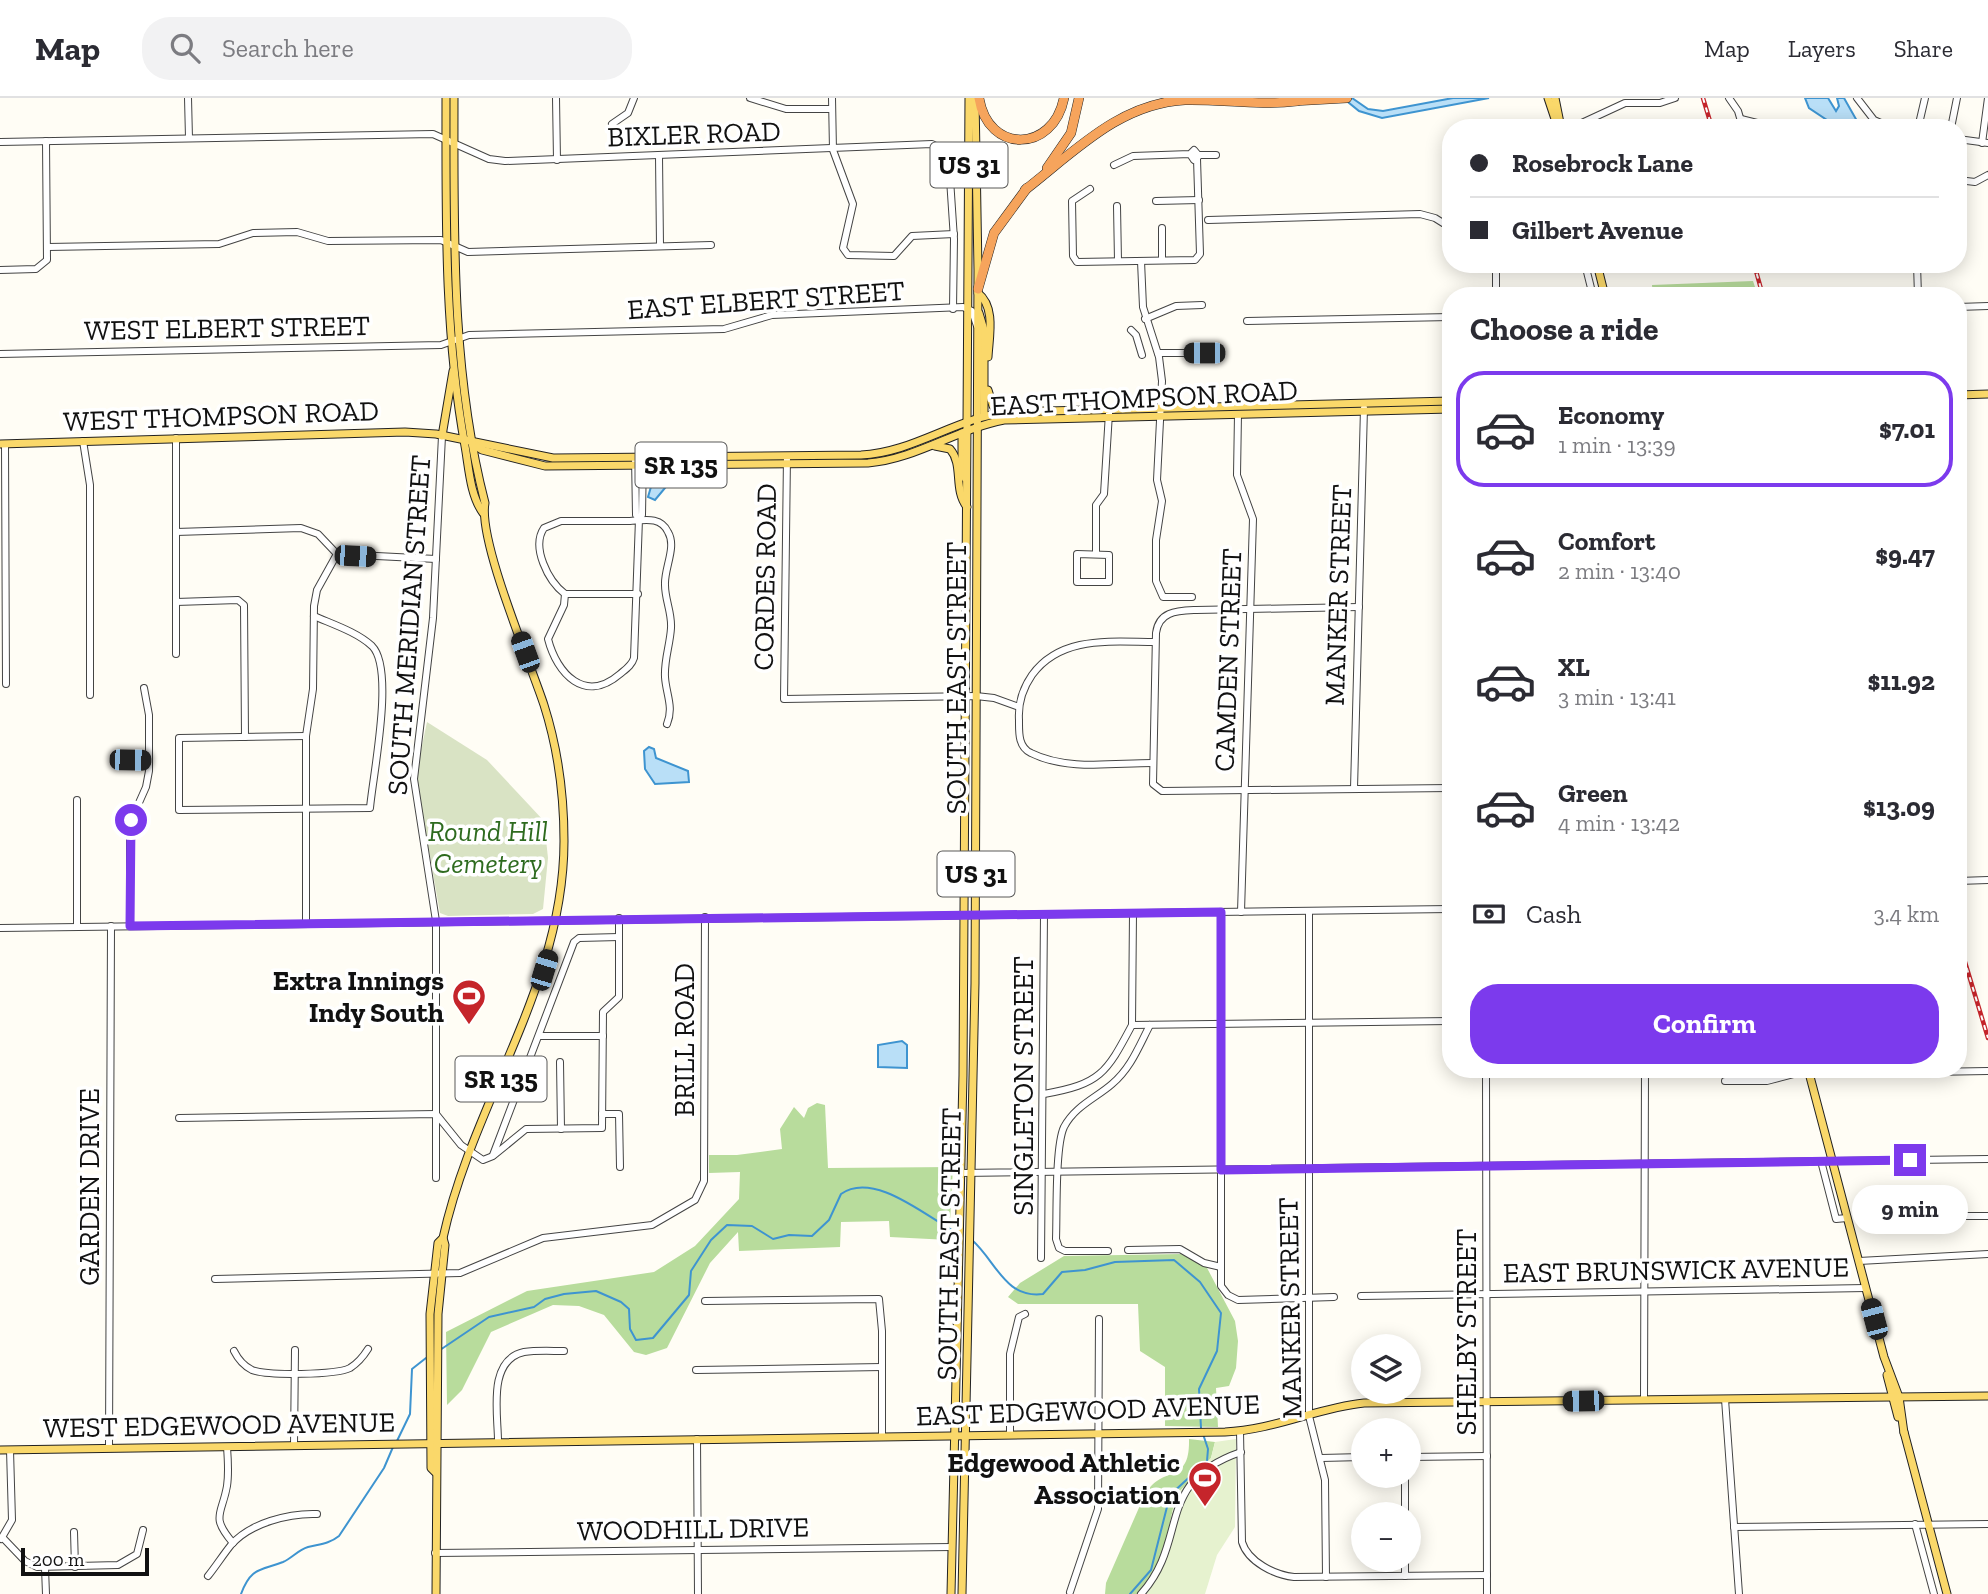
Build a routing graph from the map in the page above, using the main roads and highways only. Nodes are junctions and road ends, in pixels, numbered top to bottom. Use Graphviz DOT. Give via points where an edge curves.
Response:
graph roads {
  1 [pos="446,98"];
  2 [pos="454,98"];
  3 [pos="969,98"];
  4 [pos="977,98"];
  5 [pos="1064,98"];
  6 [pos="1079,98"];
  7 [pos="1236,98"];
  8 [pos="1347,98"];
  9 [pos="1552,98"];
  10 [pos="1328,99"];
  11 [pos="1297,101"];
  12 [pos="1558,119"];
  13 [pos="451,141"];
  14 [pos="1025,190"];
  15 [pos="968,273"];
  16 [pos="978,291"];
  17 [pos="977,311"];
  18 [pos="455,340"];
  19 [pos="454,368"];
  20 [pos="1988,394"];
  21 [pos="1967,395"];
  22 [pos="1442,402"];
  23 [pos="1364,407"];
  24 [pos="1442,409"];
  25 [pos="1009,412"];
  26 [pos="1106,414"];
  27 [pos="979,421"];
  28 [pos="967,422"];
  29 [pos="952,428"];
  30 [pos="965,432"];
  31 [pos="442,436"];
  32 [pos="468,443"];
  33 [pos="3,444"];
  34 [pos="931,446"];
  35 [pos="787,459"];
  36 [pos="967,482"];
  37 [pos="967,507"];
  38 [pos="977,522"];
  39 [pos="971,696"];
  40 [pos="1811,1078"];
  41 [pos="437,1275"];
  42 [pos="1988,1396"];
  43 [pos="1895,1397"];
  44 [pos="955,1435"];
  45 [pos="965,1435"];
  46 [pos="434,1442"];
  47 [pos="0,1450"];
  48 [pos="436,1594"];
  49 [pos="951,1594"];
  50 [pos="962,1594"];
  51 [pos="1947,1594"];
  1 -- 13 [label="main road, SOUTH MERIDIAN STREET"];
  2 -- 13 [label="main road, SOUTH MERIDIAN STREET"];
  3 -- 15 [label="main road, SOUTH EAST STREET / US 31"];
  4 -- 5 [label="highway" via="996,131 1024,139 1053,125"];
  4 -- 16 [label="main road, SOUTH EAST STREET"];
  6 -- 14 [label="highway" via="1067,141"];
  7 -- 11 [label="highway"];
  8 -- 10 [label="highway"];
  9 -- 12 [label="main road"];
  10 -- 11 [label="highway"];
  11 -- 14 [label="highway, US 31" via="1268,105 1189,100 1149,106 1112,123"];
  13 -- 18 [label="main road, SOUTH MERIDIAN STREET"];
  14 -- 16 [label="highway, US 31" via="994,233"];
  15 -- 17 [label="main road"];
  15 -- 28 [label="main road, SOUTH EAST STREET / US 31"];
  16 -- 17 [label="main road, SOUTH EAST STREET / US 31"];
  16 -- 25 [label="main road" via="989,310 988,397 995,408"];
  17 -- 27 [label="main road, SOUTH EAST STREET / US 31"];
  17 -- 27 [label="main road" via="984,330"];
  18 -- 19 [label="main road, SOUTH MERIDIAN STREET"];
  18 -- 32 [label="main road, SOUTH MERIDIAN STREET"];
  19 -- 31 [label="main road, SOUTH MERIDIAN STREET"];
  19 -- 32 [label="main road, SOUTH MERIDIAN STREET"];
  20 -- 21 [label="main road"];
  22 -- 23 [label="main road, EAST THOMPSON ROAD"];
  23 -- 24 [label="main road, EAST THOMPSON ROAD"];
  23 -- 26 [label="main road, EAST THOMPSON ROAD"];
  25 -- 26 [label="main road, EAST THOMPSON ROAD"];
  25 -- 27 [label="main road, EAST THOMPSON ROAD"];
  26 -- 27 [label="main road, EAST THOMPSON ROAD"];
  27 -- 28 [label="main road, EAST THOMPSON ROAD / SR 135"];
  27 -- 30 [label="main road, EAST THOMPSON ROAD / SR 135"];
  27 -- 38 [label="main road, SOUTH EAST STREET / US 31"];
  28 -- 29 [label="main road, EAST THOMPSON ROAD / SR 135"];
  28 -- 30 [label="main road, SOUTH EAST STREET / US 31"];
  29 -- 30 [label="main road"];
  29 -- 35 [label="main road, EAST THOMPSON ROAD / SR 135" via="878,454"];
  30 -- 34 [label="main road, EAST THOMPSON ROAD / SR 135"];
  30 -- 36 [label="main road, SOUTH EAST STREET / US 31"];
  31 -- 32 [label="main road, EAST THOMPSON ROAD"];
  31 -- 33 [label="main road, WEST THOMPSON ROAD" via="405,432"];
  32 -- 35 [label="main road, EAST THOMPSON ROAD / SR 135" via="536,464"];
  32 -- 41 [label="main road, SOUTH MERIDIAN STREET / SR 135" via="476,503 483,513 557,759 564,841 557,919 535,995 456,1188 438,1243"];
  34 -- 35 [label="main road, EAST THOMPSON ROAD / SR 135" via="876,462"];
  34 -- 37 [label="main road" via="953,451 958,491"];
  36 -- 37 [label="main road, SOUTH EAST STREET / US 31"];
  36 -- 38 [label="main road"];
  37 -- 39 [label="main road, SOUTH EAST STREET / US 31"];
  38 -- 39 [label="main road, SOUTH EAST STREET / US 31"];
  39 -- 44 [label="main road, SOUTH EAST STREET / US 31"];
  39 -- 45 [label="main road, SOUTH EAST STREET / US 31" via="976,915"];
  40 -- 43 [label="main road"];
  41 -- 46 [label="main road, SOUTH MERIDIAN STREET / SR 135"];
  41 -- 46 [label="main road, SOUTH MERIDIAN STREET / SR 135" via="429,1341"];
  42 -- 43 [label="main road, EAST EDGEWOOD AVENUE"];
  43 -- 45 [label="main road, EAST EDGEWOOD AVENUE" via="1364,1403 1240,1431"];
  43 -- 51 [label="main road"];
  44 -- 45 [label="main road, EAST EDGEWOOD AVENUE"];
  44 -- 46 [label="main road, EAST EDGEWOOD AVENUE"];
  44 -- 49 [label="main road, SOUTH EAST STREET / US 31"];
  45 -- 50 [label="main road, SOUTH EAST STREET / US 31"];
  46 -- 47 [label="main road, WEST EDGEWOOD AVENUE"];
  46 -- 48 [label="main road, SOUTH MERIDIAN STREET / SR 135" via="439,1467 435,1472"];
}
